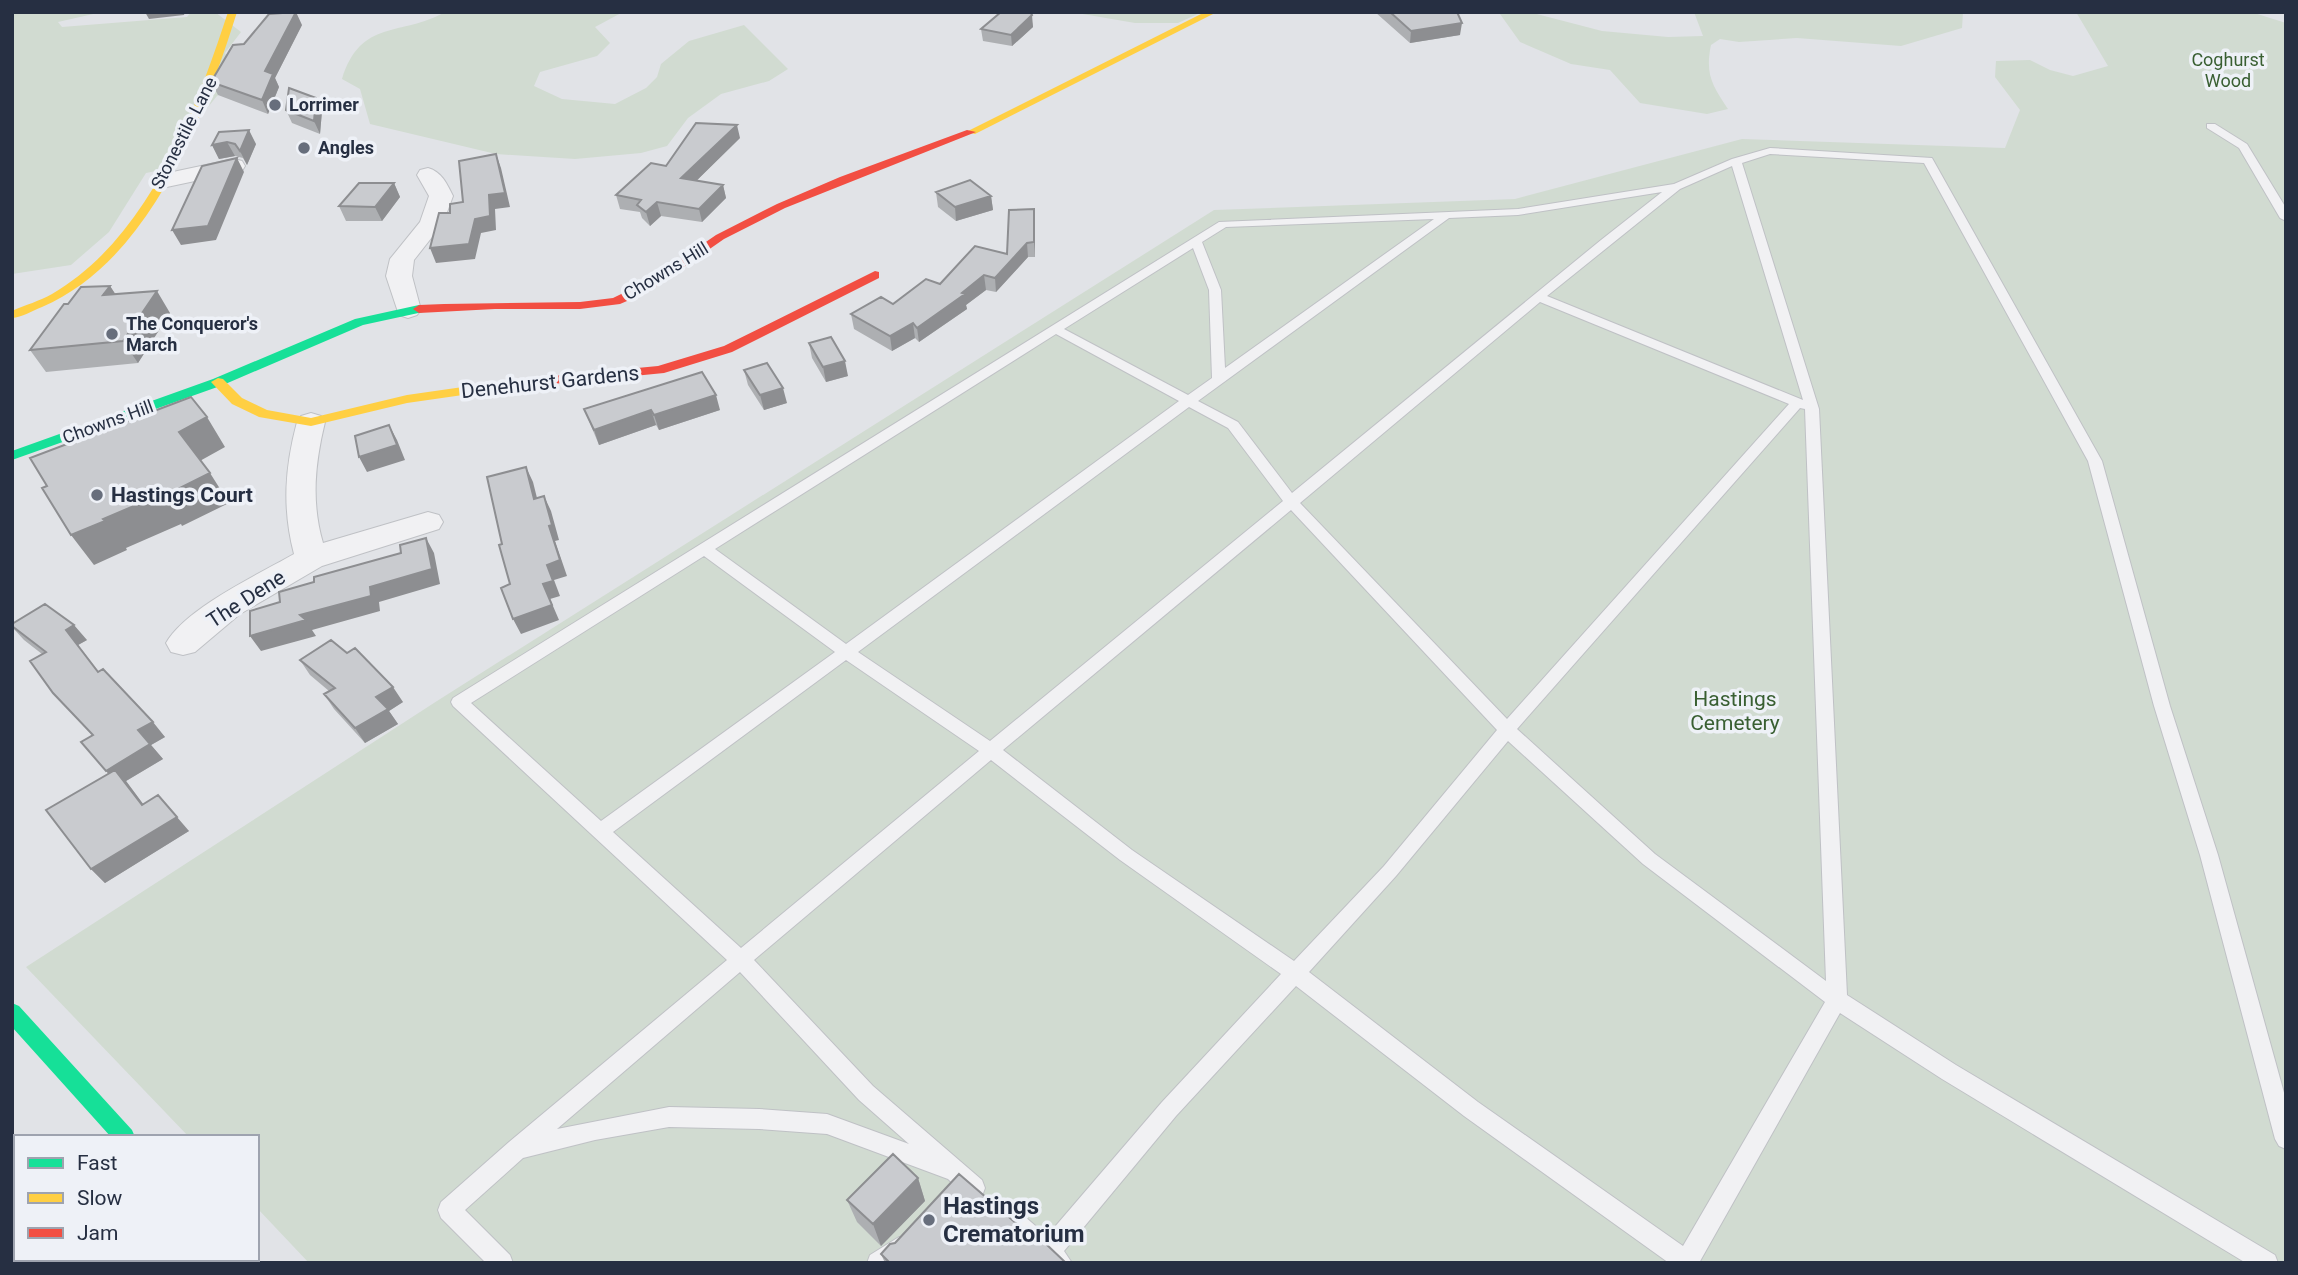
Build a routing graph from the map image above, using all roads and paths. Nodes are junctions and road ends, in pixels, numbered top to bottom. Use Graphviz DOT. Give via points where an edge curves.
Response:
graph roads {
  1 [pos="233,12"];
  2 [pos="1213,12"];
  3 [pos="2211,126"];
  4 [pos="1736,161"];
  5 [pos="234,166"];
  6 [pos="428,175"];
  7 [pos="162,181"];
  8 [pos="1676,187"];
  9 [pos="1445,216"];
  10 [pos="2286,218"];
  11 [pos="1196,240"];
  12 [pos="875,275"];
  13 [pos="1540,298"];
  14 [pos="408,310"];
  15 [pos="13,317"];
  16 [pos="1055,329"];
  17 [pos="1219,381"];
  18 [pos="218,382"];
  19 [pos="1189,402"];
  20 [pos="1805,406"];
  21 [pos="311,422"];
  22 [pos="12,456"];
  23 [pos="1292,503"];
  24 [pos="428,522"];
  25 [pos="703,548"];
  26 [pos="311,558"];
  27 [pos="183,643"];
  28 [pos="847,653"];
  29 [pos="1507,730"];
  30 [pos="993,752"];
  31 [pos="600,832"];
  32 [pos="742,961"];
  33 [pos="1295,973"];
  34 [pos="1837,1000"];
  35 [pos="12,1012"];
  36 [pos="123,1135"];
  37 [pos="2286,1139"];
  38 [pos="517,1149"];
  39 [pos="955,1173"];
  40 [pos="946,1198"];
  41 [pos="910,1237"];
  42 [pos="1055,1257"];
  43 [pos="1686,1262"];
  44 [pos="502,1263"];
  45 [pos="878,1263"];
  46 [pos="2267,1263"];
  1 -- 7 [label="street, Stonestile Lane" via="221,59"];
  2 -- 14 [label="street, Chowns Hill" via="988,126 782,206 720,237 616,301"];
  3 -- 10 [label="lane" via="2243,146"];
  4 -- 8 [label="lane"];
  4 -- 20 [label="lane"];
  4 -- 37 [label="lane" via="1770,151 1928,160 1973,240 2095,460"];
  5 -- 7 [label="street"];
  6 -- 14 [label="street" via="441,197 431,223 402,259 399,276"];
  7 -- 15 [label="street, Stonestile Lane" via="128,230 86,275 51,301"];
  8 -- 9 [label="lane" via="1518,212"];
  8 -- 13 [label="lane"];
  9 -- 11 [label="lane" via="1223,224"];
  9 -- 17 [label="lane"];
  11 -- 16 [label="lane"];
  11 -- 17 [label="lane" via="1214,290"];
  12 -- 21 [label="street, Denehurst Gardens" via="728,349 659,370 421,397"];
  13 -- 20 [label="lane"];
  13 -- 23 [label="lane"];
  14 -- 18 [label="street, Chowns Hill" via="337,330"];
  16 -- 19 [label="lane"];
  16 -- 25 [label="lane"];
  17 -- 19 [label="lane"];
  18 -- 21 [label="street, Denehurst Gardens" via="237,401 264,414"];
  18 -- 22 [label="street, Chowns Hill"];
  19 -- 23 [label="lane" via="1233,425"];
  19 -- 28 [label="lane"];
  20 -- 29 [label="lane"];
  20 -- 34 [label="lane"];
  21 -- 26 [label="street" via="298,492"];
  23 -- 29 [label="lane"];
  23 -- 30 [label="lane"];
  24 -- 26 [label="street, The Dene"];
  25 -- 28 [label="lane"];
  25 -- 31 [label="lane" via="458,702"];
  26 -- 27 [label="street, The Dene" via="229,606"];
  28 -- 30 [label="lane"];
  28 -- 31 [label="lane"];
  29 -- 33 [label="lane" via="1390,871"];
  29 -- 34 [label="lane" via="1649,859"];
  30 -- 32 [label="lane"];
  30 -- 33 [label="lane" via="1126,855"];
  31 -- 32 [label="lane"];
  32 -- 38 [label="lane"];
  32 -- 39 [label="lane" via="866,1093"];
  33 -- 42 [label="lane" via="1169,1109"];
  33 -- 43 [label="lane" via="1471,1109"];
  34 -- 43 [label="lane"];
  34 -- 46 [label="lane"];
  35 -- 36 [label="street"];
  38 -- 39 [label="lane" via="669,1117 759,1119 827,1125"];
  38 -- 44 [label="lane" via="449,1210"];
  39 -- 40 [label="lane"];
  39 -- 42 [label="lane"];
  41 -- 45 [label="lane"];
}
